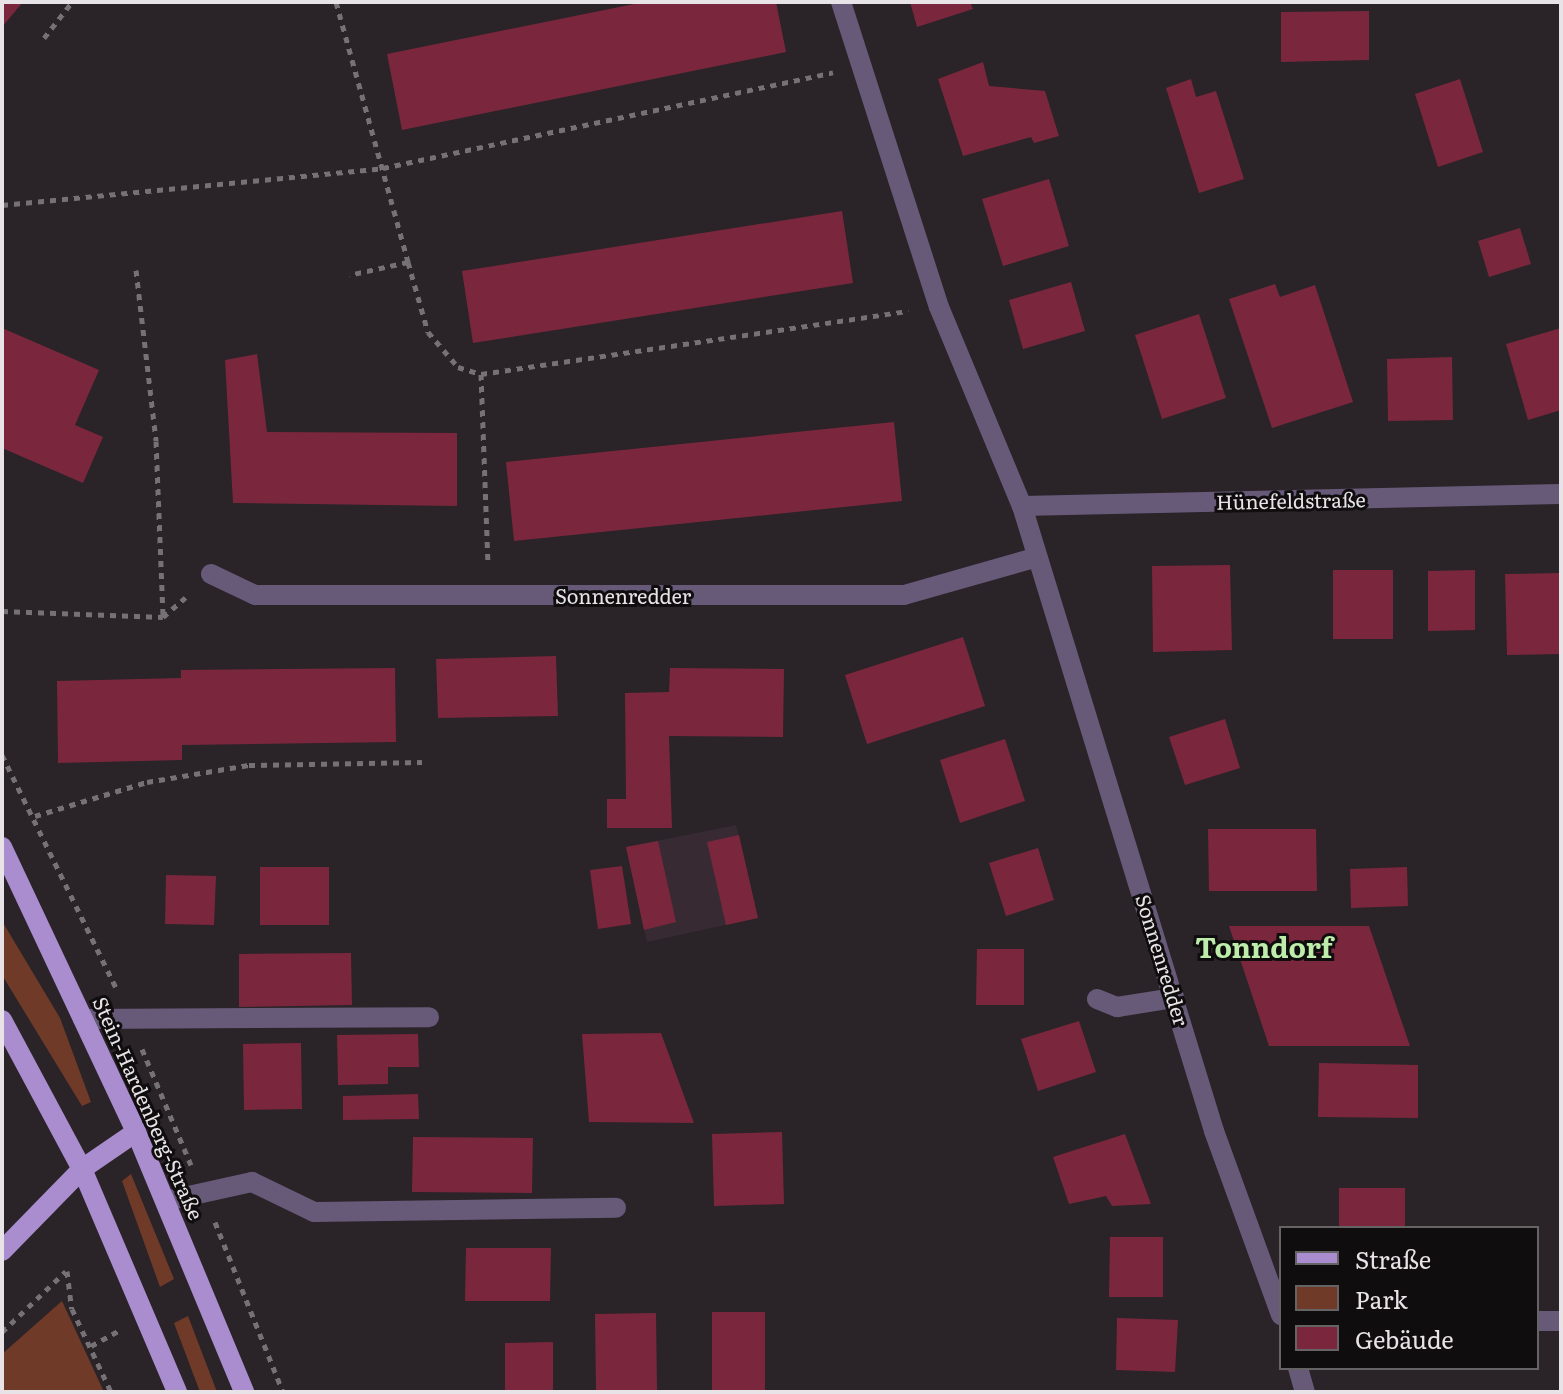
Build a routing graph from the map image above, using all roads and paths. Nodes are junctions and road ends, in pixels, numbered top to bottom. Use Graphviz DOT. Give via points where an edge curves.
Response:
graph roads {
  1 [pos="72,2"];
  2 [pos="336,2"];
  3 [pos="841,2"];
  4 [pos="44,38"];
  5 [pos="861,66"];
  6 [pos="383,168"];
  7 [pos="2,205"];
  8 [pos="408,262"];
  9 [pos="136,270"];
  10 [pos="349,275"];
  11 [pos="939,307"];
  12 [pos="481,374"];
  13 [pos="1561,494"];
  14 [pos="1022,506"];
  15 [pos="1034,558"];
  16 [pos="211,574"];
  17 [pos="489,595"];
  18 [pos="2,611"];
  19 [pos="163,617"];
  20 [pos="2,755"];
  21 [pos="422,762"];
  22 [pos="35,816"];
  23 [pos="2,847"];
  24 [pos="1174,998"];
  25 [pos="1097,999"];
  26 [pos="429,1017"];
  27 [pos="83,1019"];
  28 [pos="129,1019"];
  29 [pos="2,1020"];
  30 [pos="136,1132"];
  31 [pos="82,1169"];
  32 [pos="202,1192"];
  33 [pos="166,1201"];
  34 [pos="616,1208"];
  35 [pos="2,1251"];
  36 [pos="1279,1310"];
  37 [pos="1539,1321"];
  38 [pos="1561,1321"];
  39 [pos="2,1332"];
  40 [pos="1299,1370"];
  41 [pos="111,1392"];
  42 [pos="177,1392"];
  43 [pos="244,1392"];
  44 [pos="283,1392"];
  45 [pos="1305,1392"];
  1 -- 4 [label="path"];
  2 -- 6 [label="path"];
  3 -- 5 [label="street, Sonnenredder"];
  5 -- 6 [label="path"];
  5 -- 11 [label="street, Sonnenredder"];
  6 -- 7 [label="path"];
  6 -- 8 [label="path"];
  8 -- 10 [label="path"];
  8 -- 12 [label="path" via="428,332 458,367"];
  9 -- 19 [label="path" via="156,441"];
  11 -- 12 [label="path"];
  11 -- 14 [label="street, Sonnenredder"];
  12 -- 17 [label="path"];
  13 -- 14 [label="street, Hünefeldstraße"];
  14 -- 15 [label="street, Sonnenredder"];
  15 -- 17 [label="street, Sonnenredder" via="904,595"];
  15 -- 24 [label="street, Sonnenredder"];
  16 -- 17 [label="street, Sonnenredder" via="255,595"];
  16 -- 19 [label="path"];
  18 -- 19 [label="path"];
  20 -- 22 [label="path"];
  21 -- 22 [label="path" via="249,765 147,782"];
  22 -- 28 [label="path"];
  23 -- 27 [label="main road, Stein-Hardenberg-Straße"];
  24 -- 25 [label="street" via="1117,1007"];
  24 -- 36 [label="street, Sonnenredder" via="1214,1131"];
  26 -- 28 [label="street"];
  27 -- 28 [label="street"];
  27 -- 30 [label="main road, Stein-Hardenberg-Straße"];
  28 -- 32 [label="path"];
  29 -- 31 [label="main road"];
  30 -- 31 [label="main road"];
  30 -- 33 [label="main road, Stein-Hardenberg-Straße"];
  31 -- 35 [label="main road"];
  31 -- 42 [label="main road"];
  32 -- 33 [label="street"];
  32 -- 34 [label="street" via="252,1182 314,1212"];
  32 -- 44 [label="path"];
  33 -- 43 [label="main road, Stein-Hardenberg-Straße"];
  37 -- 38 [label="street"];
  39 -- 41 [label="path" via="67,1271 72,1309"];
  40 -- 45 [label="street"];
}
